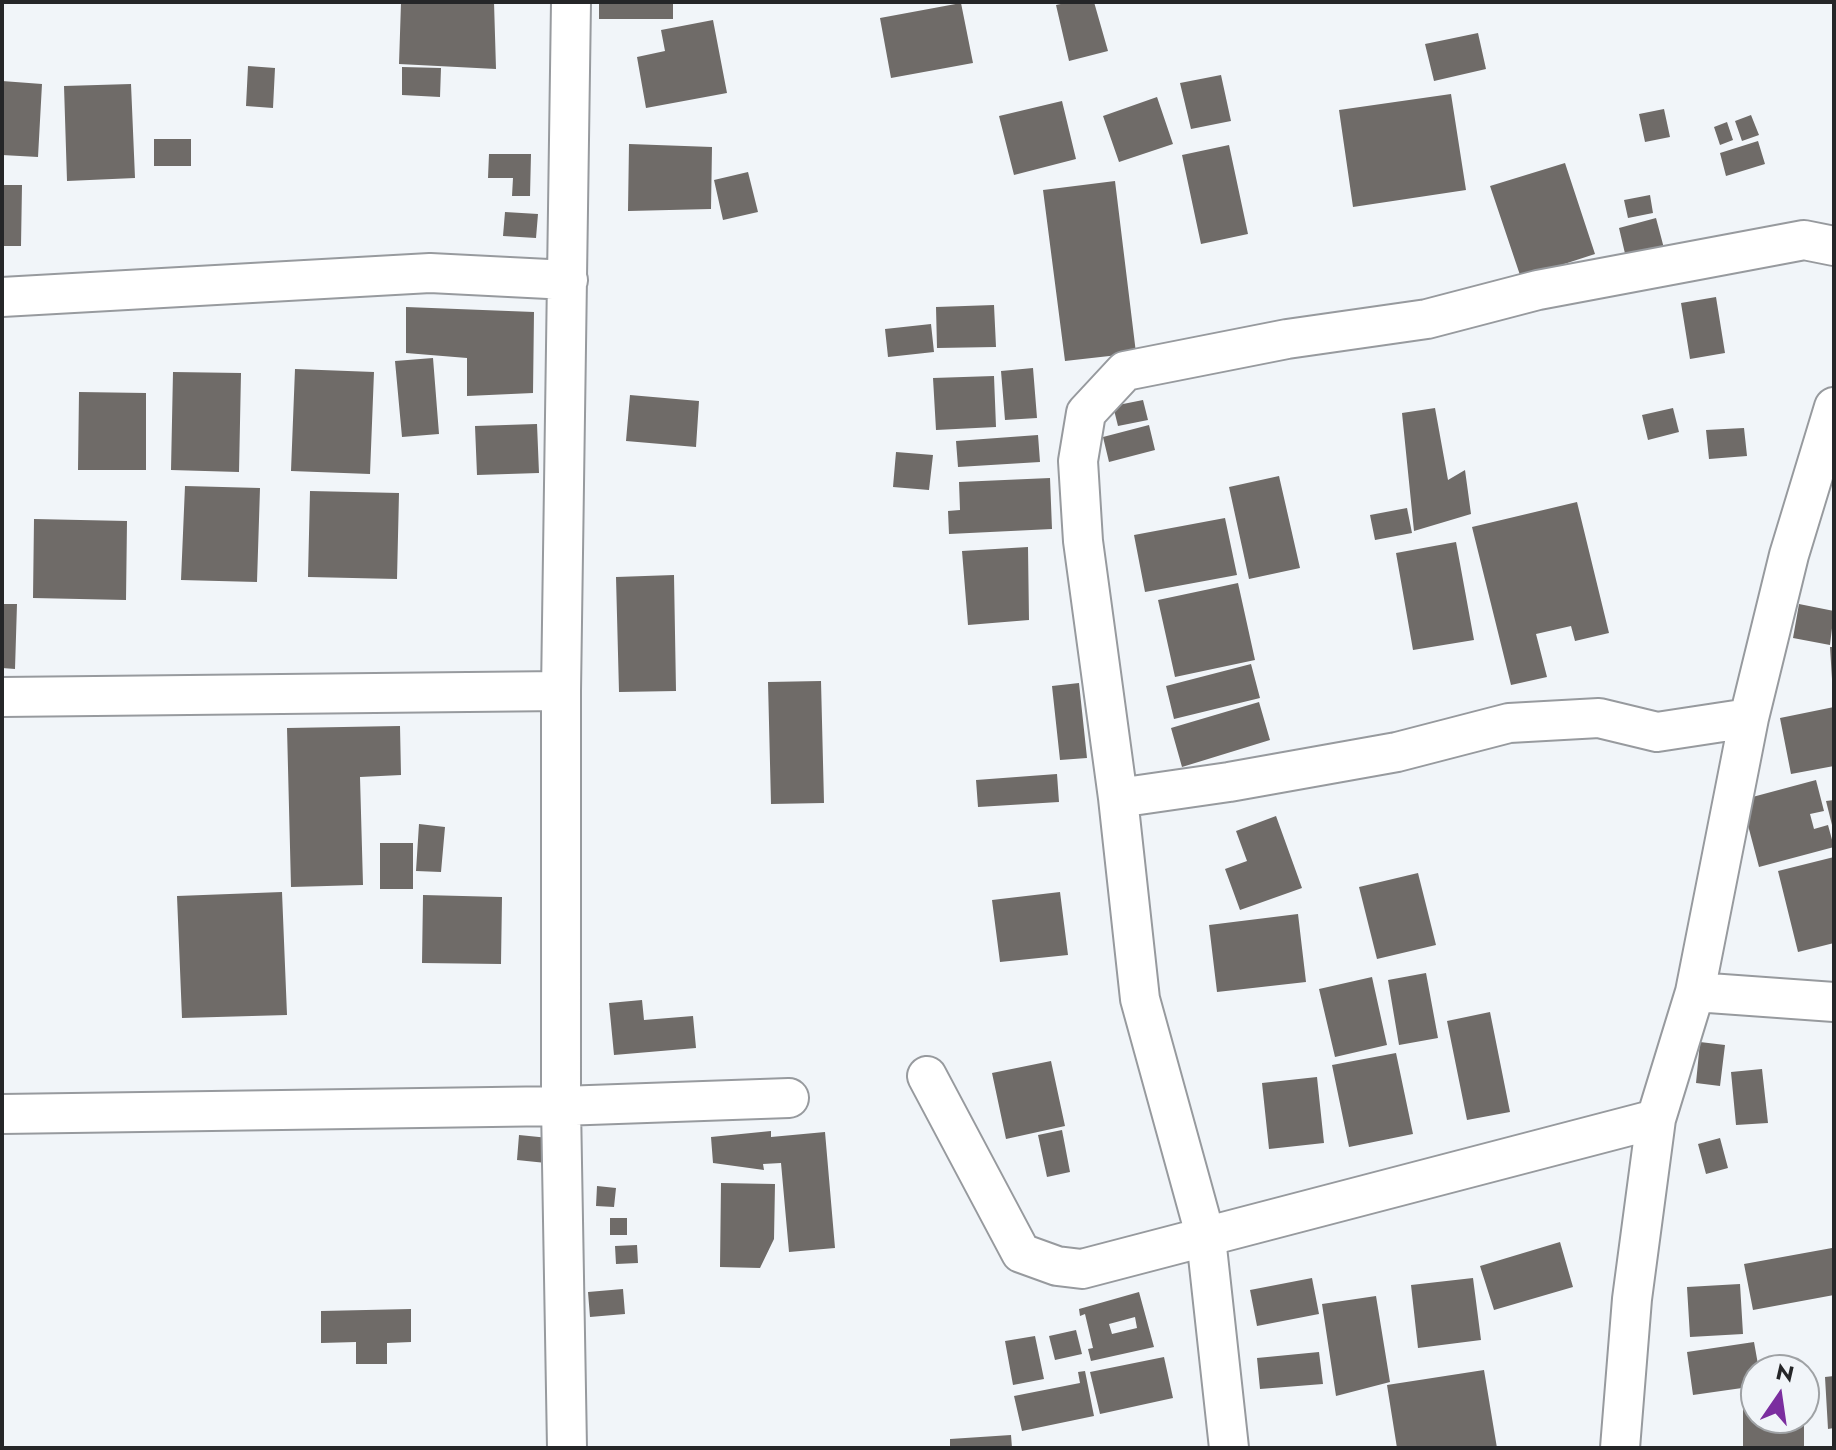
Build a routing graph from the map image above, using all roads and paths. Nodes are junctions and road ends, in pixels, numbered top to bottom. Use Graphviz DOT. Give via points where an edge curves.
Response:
graph roads {
  1 [pos="571,2"];
  2 [pos="1834,246"];
  3 [pos="568,280"];
  4 [pos="2,297"];
  5 [pos="1834,407"];
  6 [pos="561,691"];
  7 [pos="2,697"];
  8 [pos="1749,718"];
  9 [pos="1118,798"];
  10 [pos="1695,992"];
  11 [pos="1834,1002"];
  12 [pos="927,1076"];
  13 [pos="789,1098"];
  14 [pos="561,1106"];
  15 [pos="2,1114"];
  16 [pos="1656,1119"];
  17 [pos="1206,1238"];
  18 [pos="567,1448"];
  19 [pos="1229,1448"];
  20 [pos="1620,1448"];
  1 -- 3 [label="street"];
  2 -- 9 [label="street" via="1804,240 1538,290 1427,319 1287,339 1125,371 1086,413 1078,461 1083,541"];
  3 -- 4 [label="street" via="430,273"];
  3 -- 6 [label="street"];
  5 -- 8 [label="street" via="1789,555"];
  6 -- 7 [label="street"];
  6 -- 14 [label="street"];
  8 -- 9 [label="street" via="1657,732 1599,718 1509,723 1397,752"];
  8 -- 10 [label="street"];
  9 -- 17 [label="street" via="1140,999"];
  10 -- 11 [label="street"];
  10 -- 16 [label="street"];
  12 -- 17 [label="street" via="1021,1253 1082,1269"];
  13 -- 14 [label="street"];
  14 -- 15 [label="street"];
  14 -- 18 [label="street"];
  16 -- 17 [label="street"];
  16 -- 20 [label="street" via="1632,1299"];
  17 -- 19 [label="street"];
}
